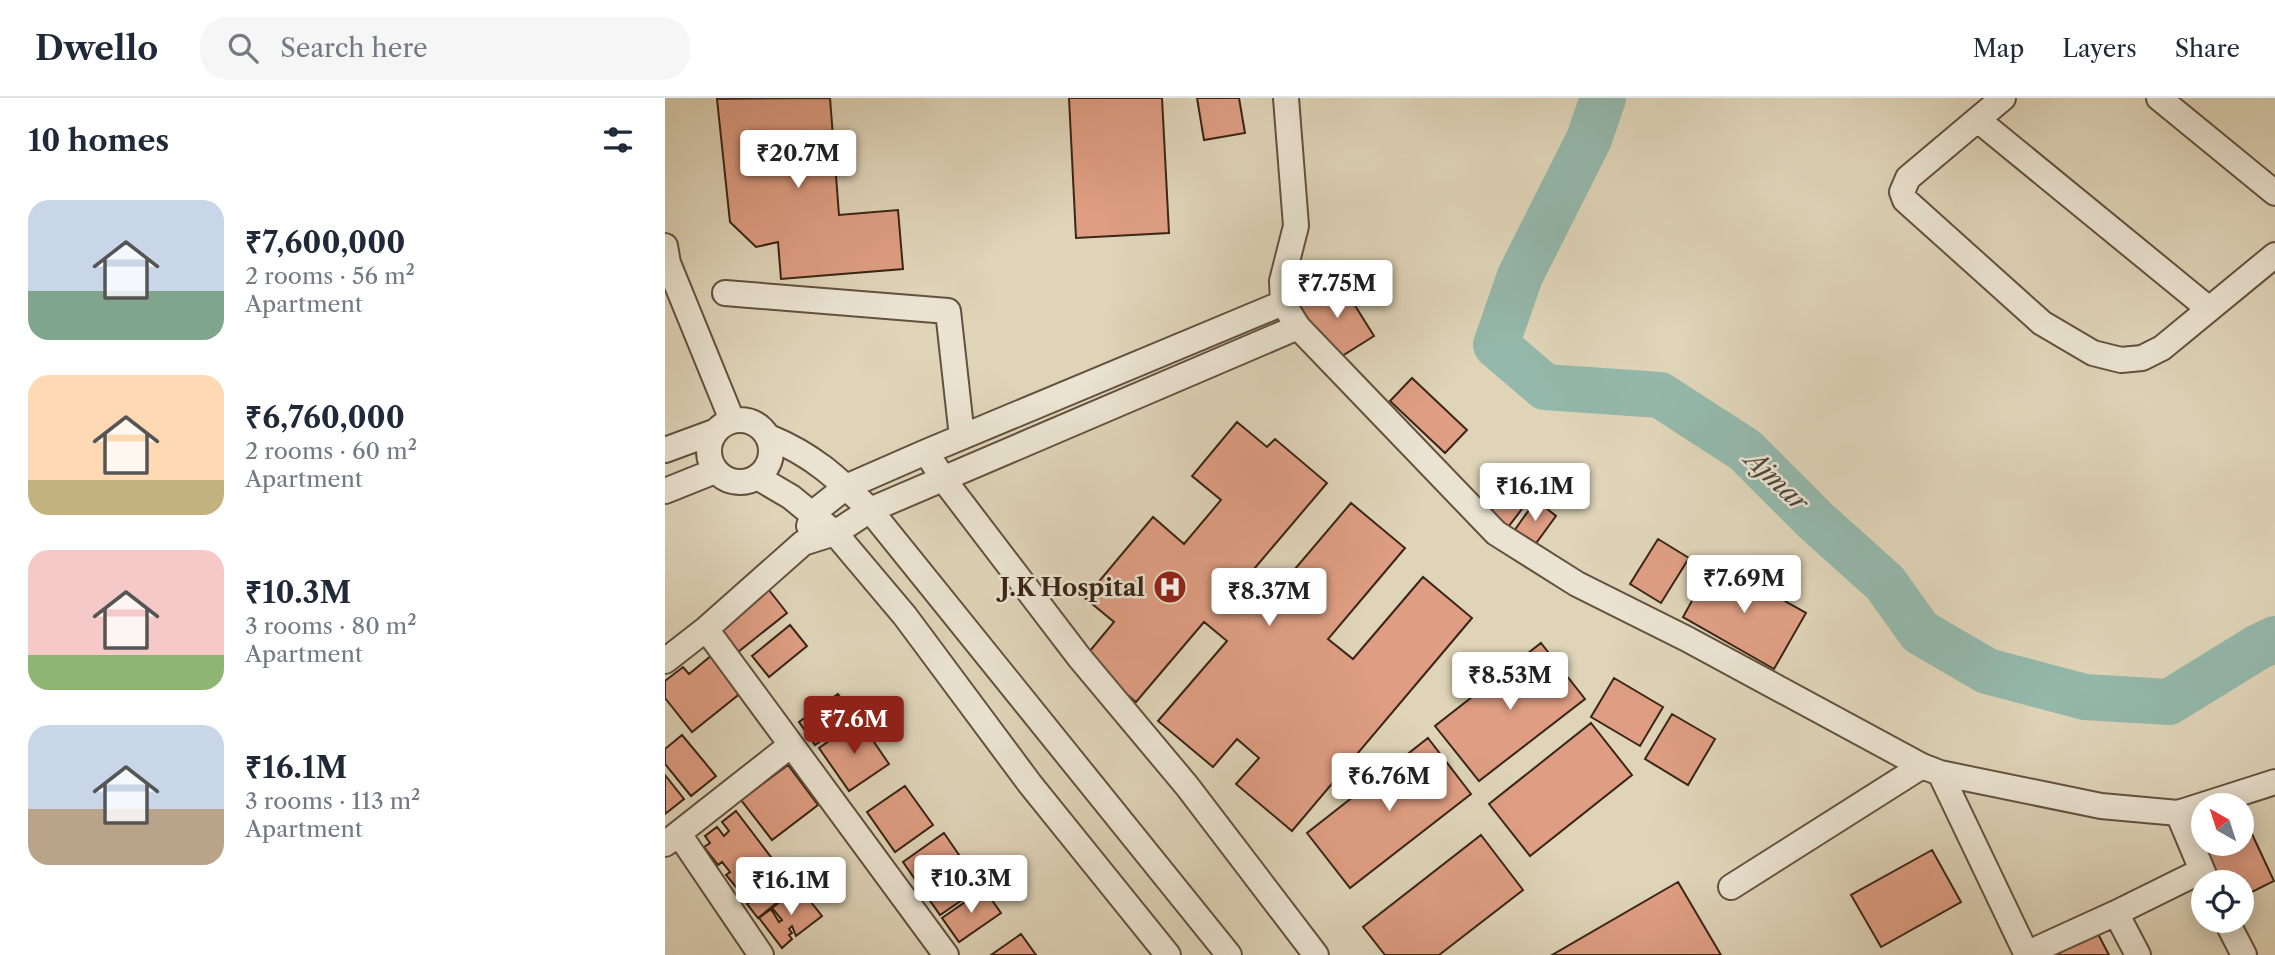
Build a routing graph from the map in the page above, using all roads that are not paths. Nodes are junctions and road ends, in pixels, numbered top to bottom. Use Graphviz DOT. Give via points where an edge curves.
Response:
graph roads {
  1 [pos="1286,98"];
  2 [pos="2003,98"];
  3 [pos="2159,98"];
  4 [pos="1978,120"];
  5 [pos="2275,193"];
  6 [pos="665,246"];
  7 [pos="2275,255"];
  8 [pos="725,293"];
  9 [pos="1283,303"];
  10 [pos="2209,309"];
  11 [pos="1298,327"];
  12 [pos="723,426"];
  13 [pos="769,437"];
  14 [pos="962,437"];
  15 [pos="665,450"];
  16 [pos="926,452"];
  17 [pos="715,471"];
  18 [pos="757,477"];
  19 [pos="944,480"];
  20 [pos="846,487"];
  21 [pos="665,491"];
  22 [pos="870,510"];
  23 [pos="813,513"];
  24 [pos="835,533"];
  25 [pos="803,543"];
  26 [pos="706,629"];
  27 [pos="665,661"];
  28 [pos="791,745"];
  29 [pos="1931,769"];
  30 [pos="2275,782"];
  31 [pos="2178,813"];
  32 [pos="672,839"];
  33 [pos="2201,870"];
  34 [pos="2191,882"];
  35 [pos="1731,887"];
  36 [pos="2116,913"];
  37 [pos="2233,933"];
  38 [pos="2026,954"];
  39 [pos="761,955"];
  40 [pos="946,955"];
  41 [pos="1168,955"];
  42 [pos="1229,955"];
  43 [pos="1316,955"];
  44 [pos="2138,955"];
  45 [pos="2244,955"];
  1 -- 9 [label="street" via="1296,226 1282,281"];
  2 -- 4 [label="street"];
  3 -- 5 [label="street"];
  4 -- 10 [label="street"];
  4 -- 10 [label="street" via="1908,178 1902,192 1911,208 2042,323 2093,353 2142,358 2162,348"];
  6 -- 12 [label="street"];
  7 -- 10 [label="street"];
  8 -- 14 [label="street" via="948,311"];
  9 -- 11 [label="street"];
  9 -- 14 [label="street"];
  11 -- 19 [label="street"];
  11 -- 29 [label="street" via="1496,533 1577,584"];
  12 -- 13 [label="street" via="753,422"];
  12 -- 15 [label="street"];
  12 -- 17 [label="street" via="709,442"];
  13 -- 18 [label="street" via="771,458"];
  13 -- 20 [label="street" via="822,465"];
  14 -- 16 [label="street"];
  16 -- 19 [label="street"];
  16 -- 20 [label="street"];
  17 -- 18 [label="street" via="732,482"];
  17 -- 21 [label="street"];
  18 -- 23 [label="street"];
  19 -- 22 [label="street"];
  19 -- 43 [label="street"];
  20 -- 22 [label="street"];
  20 -- 23 [label="street"];
  22 -- 24 [label="street"];
  22 -- 42 [label="street"];
  23 -- 24 [label="street"];
  23 -- 25 [label="street"];
  24 -- 25 [label="street"];
  24 -- 41 [label="street" via="905,616 1030,784"];
  25 -- 26 [label="street"];
  26 -- 27 [label="street"];
  26 -- 28 [label="street"];
  28 -- 32 [label="street"];
  28 -- 40 [label="street"];
  29 -- 31 [label="street" via="2101,806"];
  29 -- 35 [label="street"];
  29 -- 38 [label="street"];
  30 -- 31 [label="street"];
  31 -- 33 [label="street"];
  32 -- 39 [label="street"];
  34 -- 36 [label="street"];
  36 -- 38 [label="street"];
  36 -- 44 [label="street"];
  37 -- 45 [label="street"];
}
